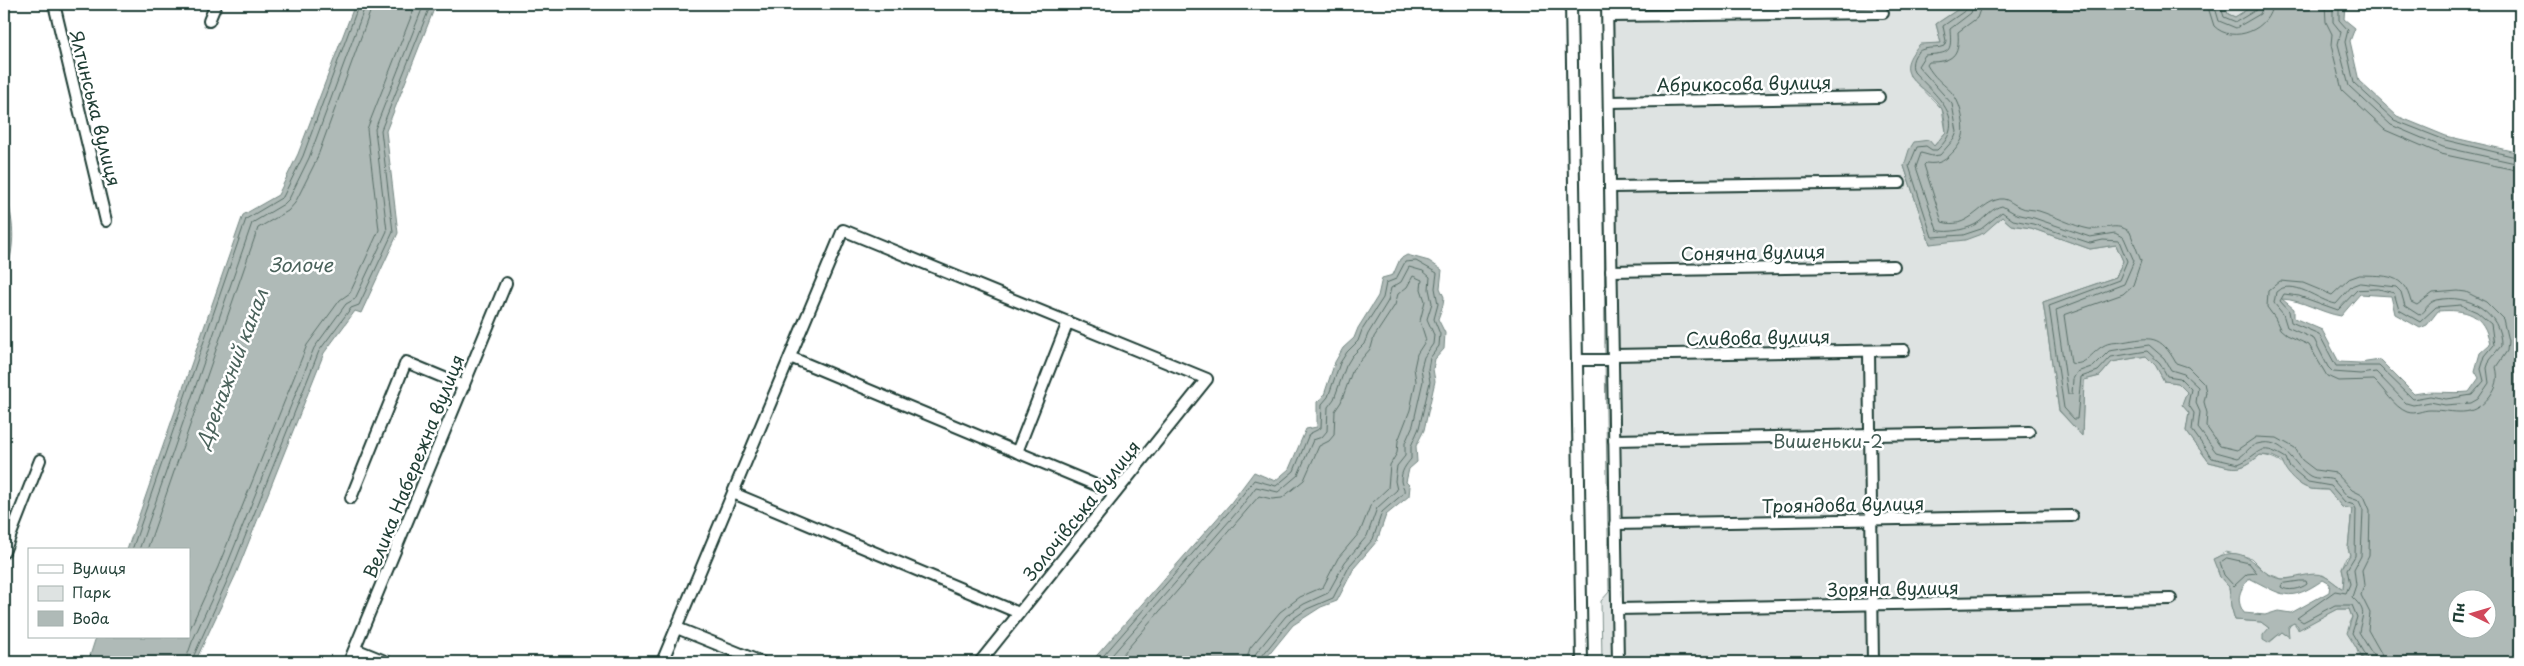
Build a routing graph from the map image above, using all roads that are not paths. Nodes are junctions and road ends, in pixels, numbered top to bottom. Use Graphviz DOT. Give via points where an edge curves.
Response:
graph roads {
  1 [pos="54,4"];
  2 [pos="216,4"];
  3 [pos="1571,4"];
  4 [pos="1607,4"];
  5 [pos="1882,13"];
  6 [pos="1608,16"];
  7 [pos="209,21"];
  8 [pos="1879,97"];
  9 [pos="1609,102"];
  10 [pos="1900,183"];
  11 [pos="1610,187"];
  12 [pos="106,221"];
  13 [pos="1894,266"];
  14 [pos="1612,271"];
  15 [pos="506,283"];
  16 [pos="1068,322"];
  17 [pos="1904,350"];
  18 [pos="1869,351"];
  19 [pos="790,356"];
  20 [pos="1613,358"];
  21 [pos="1578,360"];
  22 [pos="464,386"];
  23 [pos="2029,432"];
  24 [pos="1870,435"];
  25 [pos="1614,440"];
  26 [pos="1017,452"];
  27 [pos="40,460"];
  28 [pos="733,493"];
  29 [pos="1115,493"];
  30 [pos="351,498"];
  31 [pos="2072,516"];
  32 [pos="1871,520"];
  33 [pos="1615,524"];
  34 [pos="4,552"];
  35 [pos="2171,599"];
  36 [pos="1872,605"];
  37 [pos="1617,609"];
  38 [pos="1019,613"];
  39 [pos="676,628"];
  40 [pos="355,649"];
  41 [pos="349,662"];
  42 [pos="387,662"];
  43 [pos="662,662"];
  44 [pos="761,662"];
  45 [pos="980,662"];
  46 [pos="1582,662"];
  47 [pos="1618,662"];
  48 [pos="1873,662"];
  1 -- 12 [label="street, Ялтинська вулиця"];
  2 -- 7 [label="street"];
  3 -- 21 [label="street"];
  4 -- 6 [label="street"];
  5 -- 6 [label="street"];
  6 -- 9 [label="street"];
  8 -- 9 [label="street, Абрикосова вулиця"];
  9 -- 11 [label="street"];
  10 -- 11 [label="street"];
  11 -- 14 [label="street"];
  13 -- 14 [label="street, Сонячна вулиця"];
  14 -- 20 [label="street"];
  15 -- 22 [label="street, Велика Набережна вулиця"];
  16 -- 19 [label="street" via="843,230"];
  16 -- 26 [label="street"];
  16 -- 29 [label="street, Золочівська вулиця" via="1207,379"];
  17 -- 18 [label="street, Сливова вулиця"];
  18 -- 20 [label="street, Сливова вулиця"];
  18 -- 24 [label="street"];
  19 -- 26 [label="street"];
  19 -- 28 [label="street"];
  20 -- 21 [label="street, Сливова вулиця"];
  20 -- 25 [label="street"];
  21 -- 46 [label="street"];
  22 -- 30 [label="street" via="406,362"];
  22 -- 40 [label="street, Велика Набережна вулиця"];
  23 -- 24 [label="street"];
  24 -- 25 [label="street"];
  24 -- 32 [label="street"];
  25 -- 33 [label="street"];
  26 -- 29 [label="street"];
  27 -- 34 [label="street"];
  28 -- 38 [label="street"];
  28 -- 39 [label="street"];
  29 -- 38 [label="street, Золочівська вулиця"];
  31 -- 32 [label="street, Трояндова вулиця"];
  32 -- 33 [label="street, Трояндова вулиця"];
  32 -- 36 [label="street"];
  33 -- 37 [label="street"];
  35 -- 36 [label="street, Зоряна вулиця"];
  36 -- 37 [label="street, Зоряна вулиця"];
  36 -- 48 [label="street"];
  37 -- 47 [label="street"];
  38 -- 45 [label="street, Золочівська вулиця"];
  39 -- 43 [label="street"];
  39 -- 44 [label="street"];
  40 -- 41 [label="street, Велика Набережна вулиця"];
  40 -- 42 [label="street"];
}
